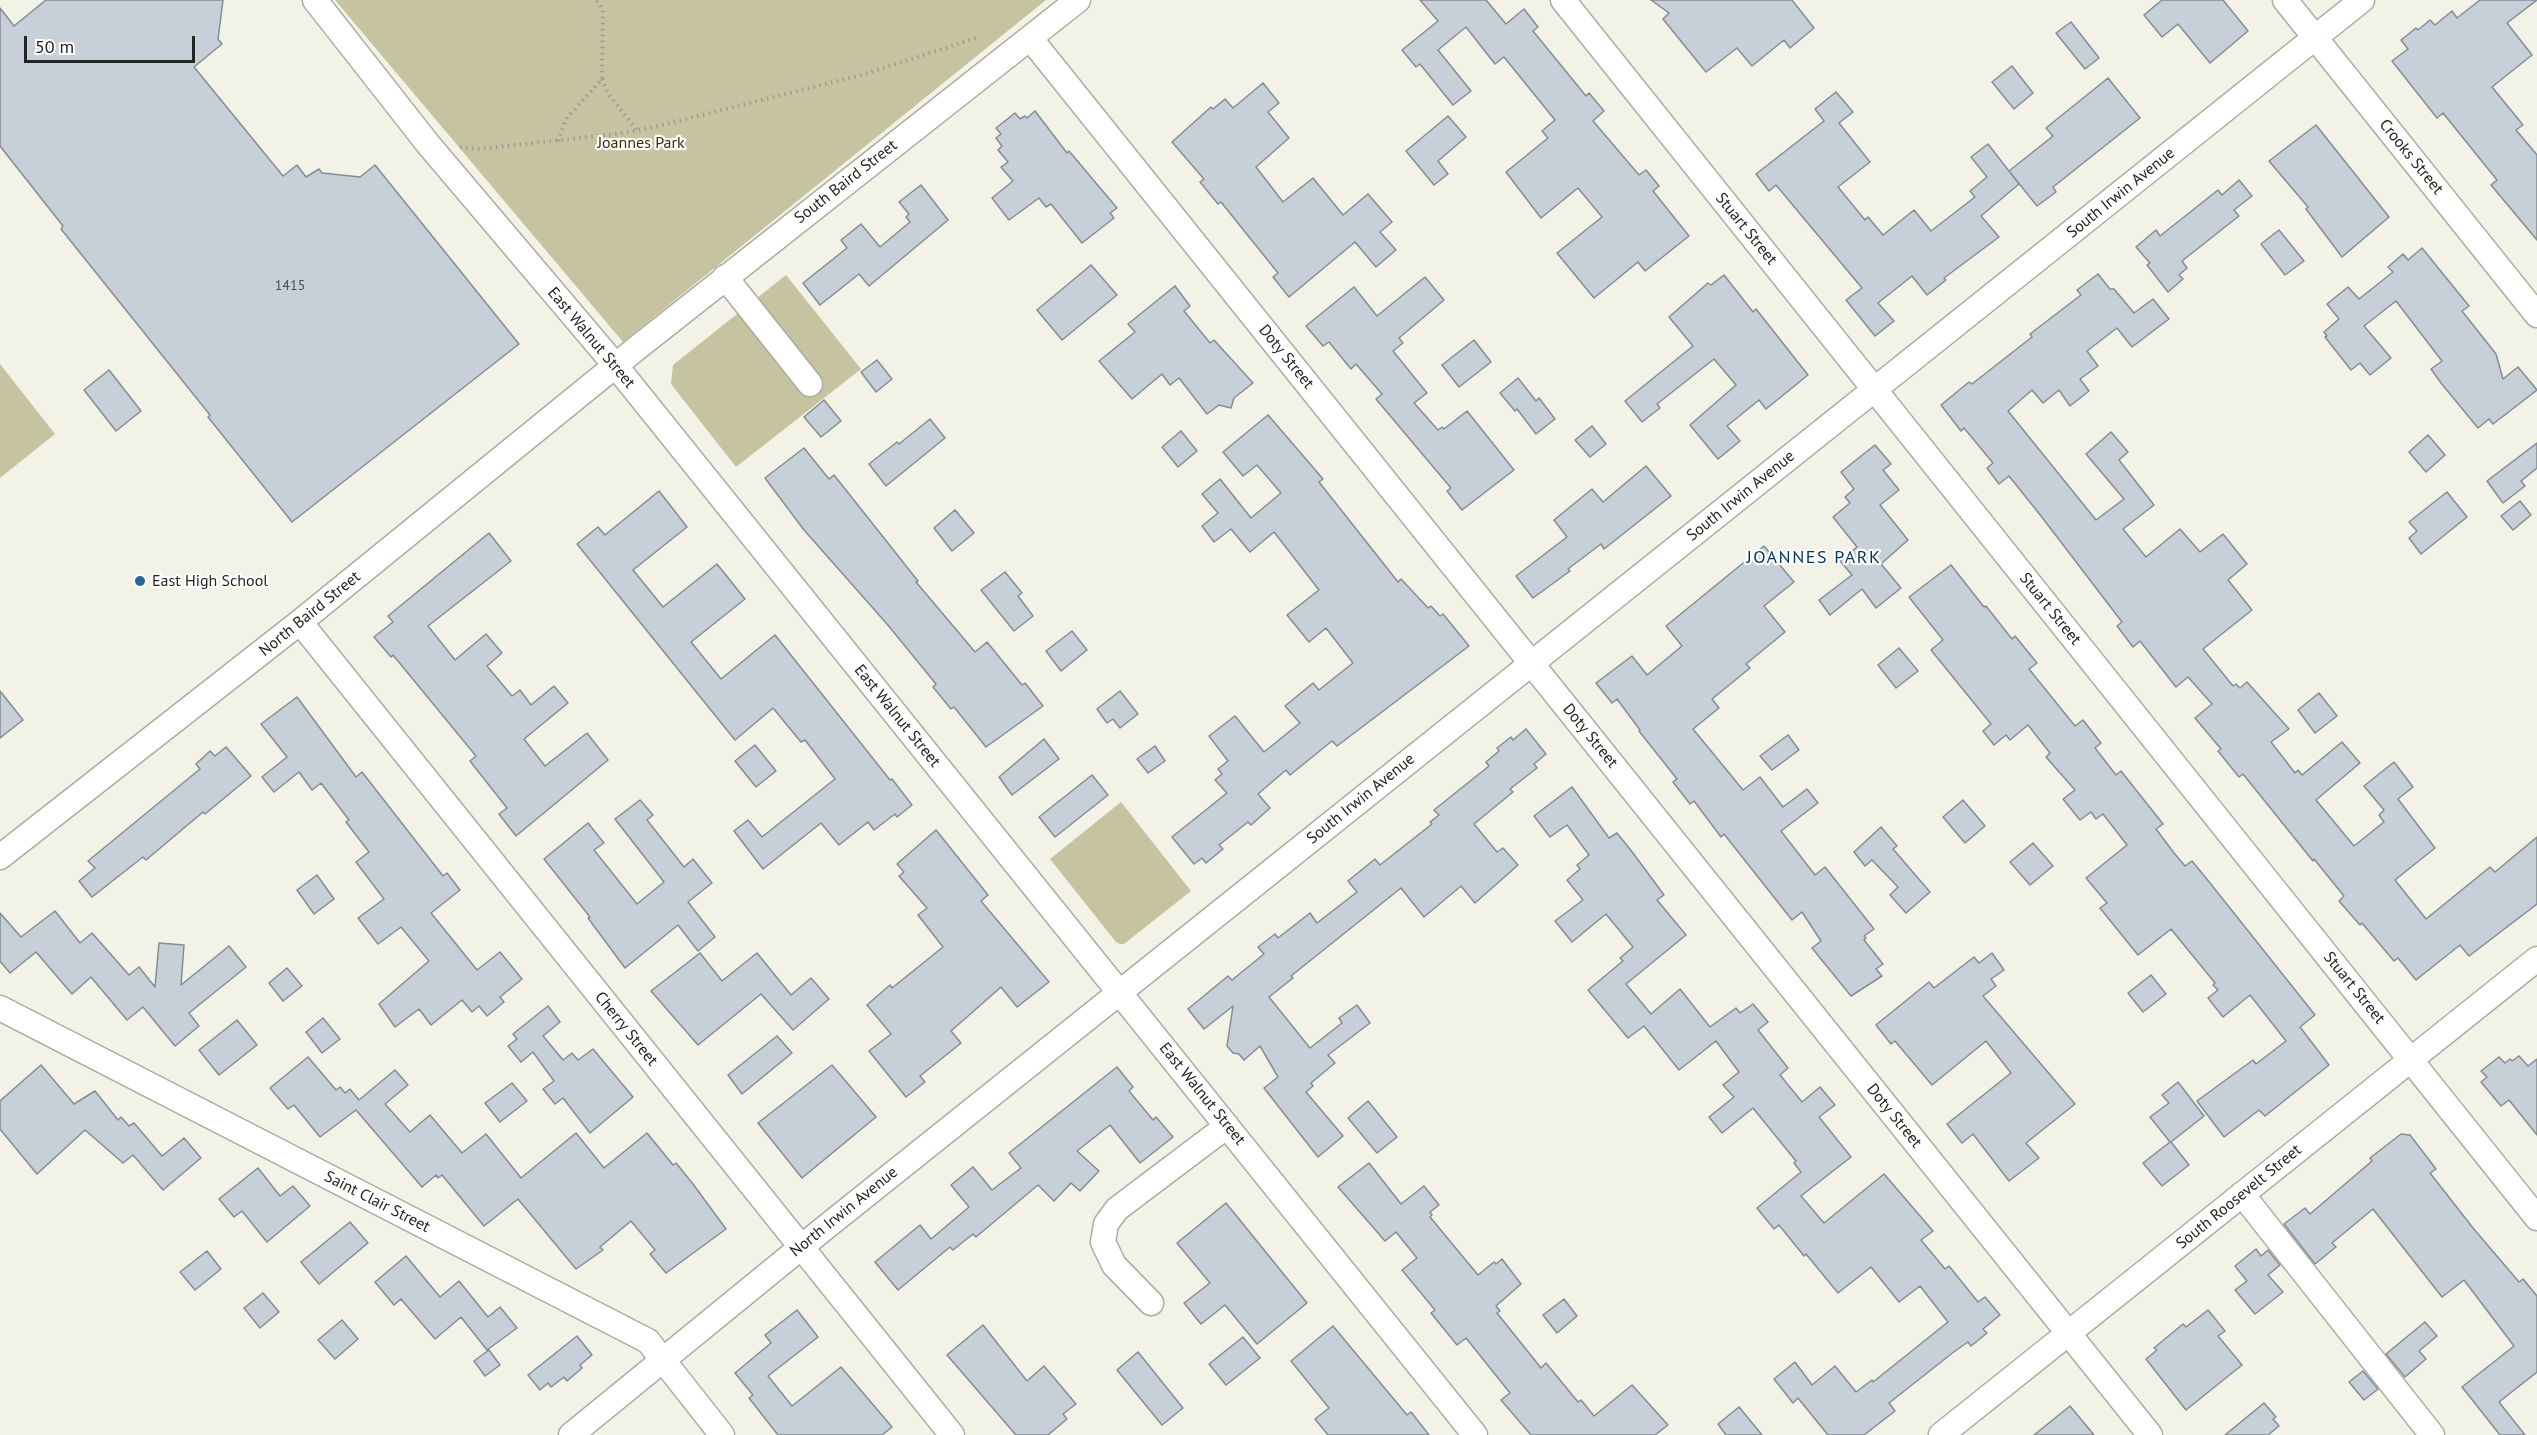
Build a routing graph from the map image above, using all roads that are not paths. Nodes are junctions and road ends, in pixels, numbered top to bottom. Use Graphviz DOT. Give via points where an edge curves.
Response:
graph roads {
  1 [pos="315,0"];
  2 [pos="1078,0"];
  3 [pos="1563,0"];
  4 [pos="2285,0"];
  5 [pos="2362,0"];
  6 [pos="2315,37"];
  7 [pos="1030,38"];
  8 [pos="725,277"];
  9 [pos="2537,315"];
  10 [pos="615,365"];
  11 [pos="810,384"];
  12 [pos="1874,389"];
  13 [pos="300,622"];
  14 [pos="1532,663"];
  15 [pos="0,857"];
  16 [pos="2537,959"];
  17 [pos="1120,992"];
  18 [pos="0,1008"];
  19 [pos="2411,1060"];
  20 [pos="1227,1126"];
  21 [pos="2242,1194"];
  22 [pos="2537,1218"];
  23 [pos="801,1247"];
  24 [pos="1151,1303"];
  25 [pos="2068,1333"];
  26 [pos="662,1359"];
  27 [pos="571,1435"];
  28 [pos="722,1435"];
  29 [pos="952,1435"];
  30 [pos="1475,1435"];
  31 [pos="1941,1435"];
  32 [pos="2150,1435"];
  33 [pos="2432,1435"];
  1 -- 10 [label="street, East Walnut Street" via="428,144"];
  2 -- 7 [label="street, South Baird Street"];
  3 -- 12 [label="street, Stuart Street"];
  4 -- 6 [label="street, Crooks Street"];
  5 -- 6 [label="street, South Irwin Avenue"];
  6 -- 9 [label="street, Crooks Street"];
  6 -- 12 [label="street, South Irwin Avenue"];
  7 -- 8 [label="street, South Baird Street"];
  7 -- 14 [label="street, Doty Street"];
  8 -- 10 [label="street, South Baird Street"];
  8 -- 11 [label="street"];
  10 -- 13 [label="street, North Baird Street"];
  10 -- 17 [label="street, East Walnut Street"];
  12 -- 14 [label="street, South Irwin Avenue"];
  12 -- 19 [label="street, Stuart Street"];
  13 -- 15 [label="street, North Baird Street"];
  13 -- 23 [label="street, Cherry Street"];
  14 -- 17 [label="street, South Irwin Avenue"];
  14 -- 25 [label="street, Doty Street"];
  16 -- 19 [label="street, South Roosevelt Street"];
  17 -- 20 [label="street, East Walnut Street"];
  17 -- 23 [label="street, North Irwin Avenue"];
  18 -- 26 [label="street, Saint Clair Street" via="648,1341"];
  19 -- 21 [label="street, South Roosevelt Street"];
  19 -- 22 [label="street, Stuart Street"];
  20 -- 24 [label="street" via="1116,1209 1106,1224 1102,1242 1114,1265"];
  20 -- 30 [label="street, East Walnut Street"];
  21 -- 25 [label="street, South Roosevelt Street"];
  21 -- 33 [label="street"];
  23 -- 26 [label="street, North Irwin Avenue"];
  23 -- 29 [label="street, Cherry Street"];
  25 -- 31 [label="street, South Roosevelt Street"];
  25 -- 32 [label="street, Doty Street"];
  26 -- 27 [label="street, North Irwin Avenue"];
  26 -- 28 [label="street, Saint Clair Street"];
}
